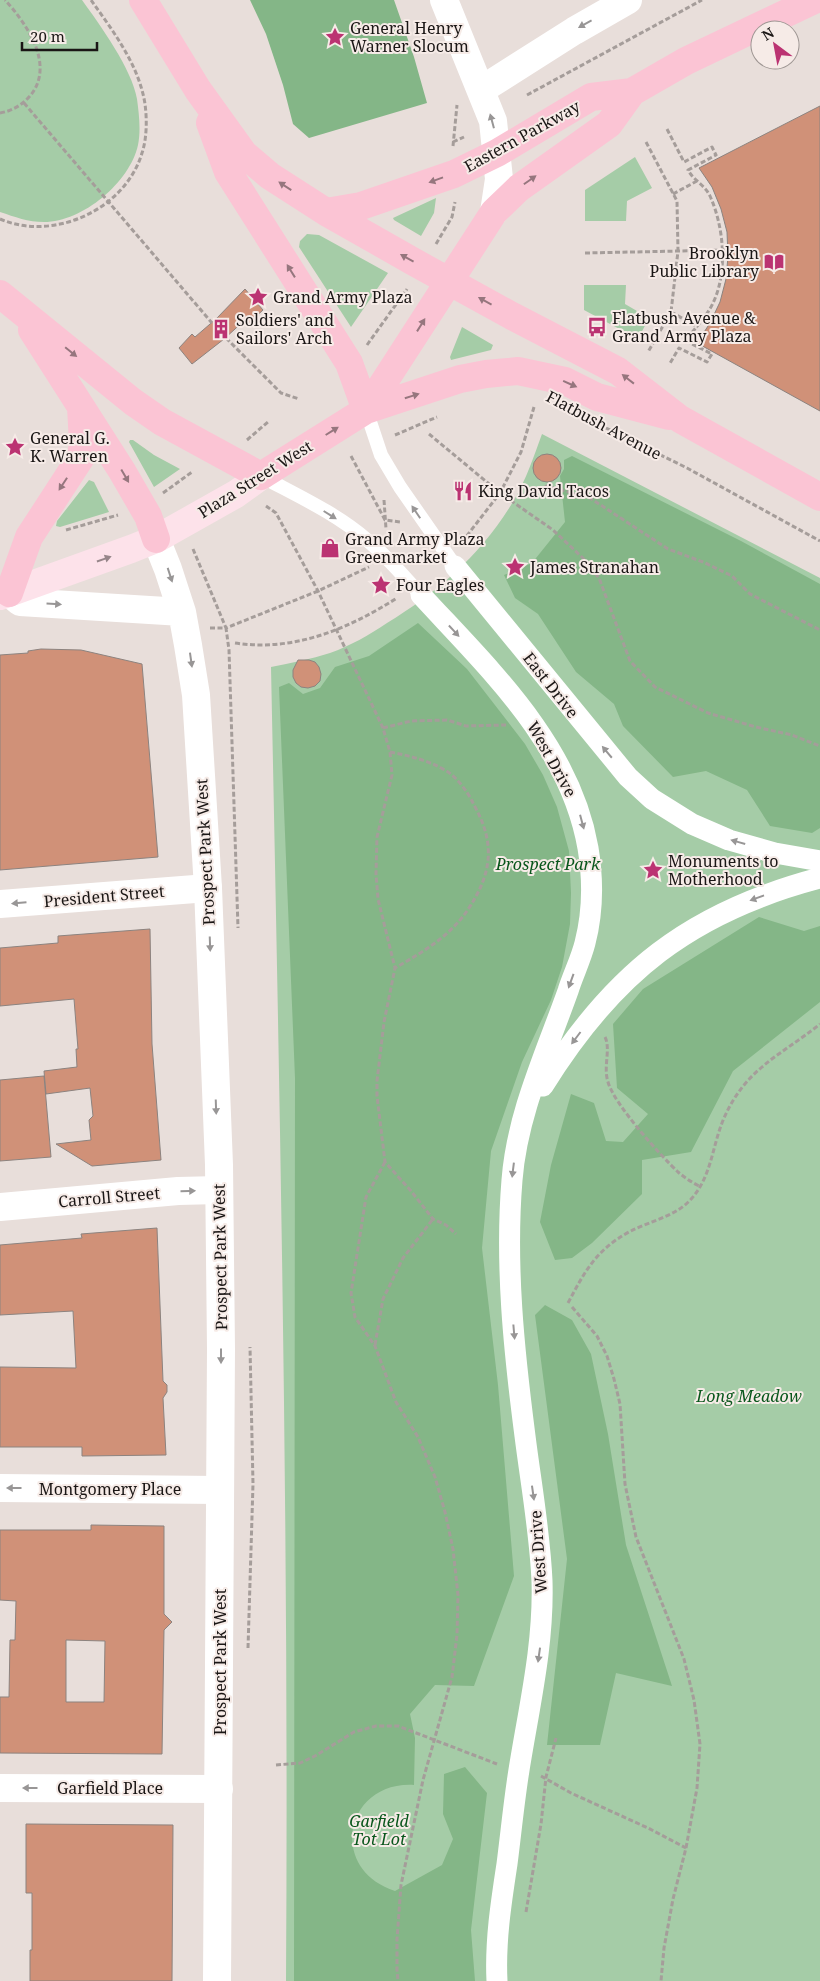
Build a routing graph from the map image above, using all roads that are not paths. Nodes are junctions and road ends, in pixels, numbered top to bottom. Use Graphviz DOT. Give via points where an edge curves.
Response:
graph roads {
  1 [pos="144,0"];
  2 [pos="444,0"];
  3 [pos="628,0"];
  4 [pos="815,2"];
  5 [pos="198,90"];
  6 [pos="481,90"];
  7 [pos="632,92"];
  8 [pos="497,153"];
  9 [pos="326,212"];
  10 [pos="494,212"];
  11 [pos="450,282"];
  12 [pos="10,302"];
  13 [pos="81,405"];
  14 [pos="366,410"];
  15 [pos="680,420"];
  16 [pos="261,476"];
  17 [pos="820,497"];
  18 [pos="156,538"];
  19 [pos="457,556"];
  20 [pos="3,591"];
  21 [pos="412,595"];
  22 [pos="182,612"];
  23 [pos="820,861"];
  24 [pos="820,878"];
  25 [pos="208,888"];
  26 [pos="0,904"];
  27 [pos="521,1122"];
  28 [pos="219,1190"];
  29 [pos="0,1206"];
  30 [pos="0,1488"];
  31 [pos="220,1490"];
  32 [pos="0,1788"];
  33 [pos="219,1789"];
  34 [pos="218,1981"];
  35 [pos="497,1981"];
  1 -- 5 [label="main road"];
  2 -- 6 [label="street"];
  3 -- 6 [label="street, one-way" via="574,30"];
  4 -- 7 [label="main road, Eastern Parkway" via="757,26"];
  9 -- 5 [label="main road, one-way" via="270,176 244,154"];
  14 -- 5 [label="main road, one-way" via="349,363 228,172"];
  8 -- 6 [label="street, one-way" via="494,121"];
  7 -- 8 [label="main road, Eastern Parkway" via="590,97"];
  10 -- 7 [label="main road, Eastern Parkway, one-way" via="519,188 609,124"];
  8 -- 9 [label="main road, Eastern Parkway, one-way" via="454,174 404,192 361,206"];
  8 -- 10 [label="street"];
  11 -- 9 [label="main road, one-way"];
  10 -- 11 [label="main road, Eastern Parkway"];
  14 -- 11 [label="main road, Plaza Street West, one-way"];
  15 -- 11 [label="main road, one-way" via="618,371"];
  12 -- 13 [label="main road"];
  12 -- 16 [label="main road, one-way" via="162,422"];
  13 -- 18 [label="main road, one-way" via="141,504"];
  13 -- 20 [label="main road, one-way" via="81,457 29,537"];
  14 -- 15 [label="main road, one-way" via="460,379 518,371 564,381 597,397"];
  16 -- 14 [label="main road, Plaza Street West, one-way"];
  19 -- 14 [label="lane, East Drive, one-way" via="426,526 400,487 379,449"];
  15 -- 17 [label="main road"];
  16 -- 18 [label="main road, Plaza Street West" via="236,494"];
  16 -- 21 [label="lane, West Drive, one-way" via="366,538 387,558"];
  20 -- 18 [label="main road, Plaza Street West, one-way"];
  18 -- 22 [label="street, Prospect Park West, one-way"];
  23 -- 19 [label="street, East Drive, one-way" via="729,840 692,824 652,799 609,756"];
  20 -- 22 [label="street, one-way" via="20,602"];
  21 -- 27 [label="street, West Drive, one-way" via="483,662 528,714 573,793 588,850 591,896 585,944"];
  22 -- 25 [label="street, Prospect Park West, one-way" via="196,695"];
  24 -- 27 [label="street, West Drive, one-way" via="751,899 710,919 649,959 627,978 591,1019 554,1068"];
  25 -- 26 [label="street, President Street, one-way"];
  25 -- 28 [label="street, Prospect Park West, one-way"];
  27 -- 35 [label="street, West Drive, one-way" via="512,1181 509,1274 542,1581 540,1649 519,1770 502,1898"];
  29 -- 28 [label="street, Carroll Street, one-way"];
  28 -- 31 [label="street, Prospect Park West, one-way"];
  31 -- 30 [label="street, Montgomery Place, one-way"];
  31 -- 33 [label="street, Prospect Park West"];
  33 -- 32 [label="street, Garfield Place, one-way"];
  33 -- 34 [label="street, Prospect Park West"];
}
